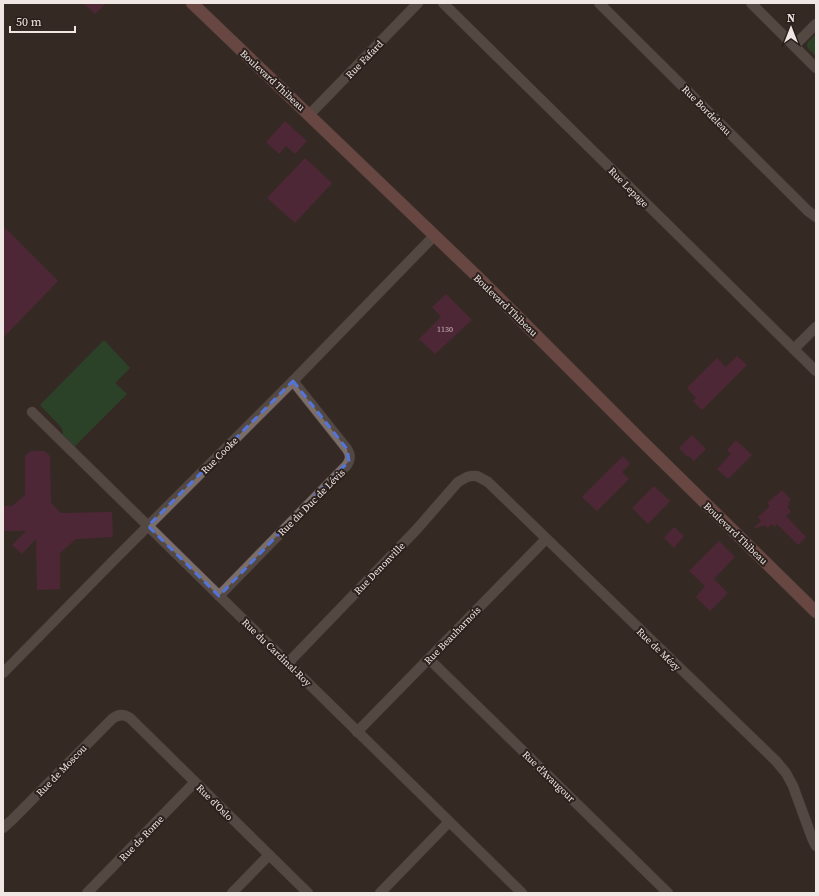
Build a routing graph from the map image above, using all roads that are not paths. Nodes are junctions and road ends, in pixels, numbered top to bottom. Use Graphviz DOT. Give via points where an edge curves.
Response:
graph roads {
  1 [pos="192,3"];
  2 [pos="418,3"];
  3 [pos="443,3"];
  4 [pos="600,3"];
  5 [pos="751,3"];
  6 [pos="816,24"];
  7 [pos="794,46"];
  8 [pos="816,68"];
  9 [pos="309,115"];
  10 [pos="816,216"];
  11 [pos="434,236"];
  12 [pos="816,327"];
  13 [pos="794,349"];
  14 [pos="816,371"];
  15 [pos="293,381"];
  16 [pos="32,412"];
  17 [pos="471,476"];
  18 [pos="148,526"];
  19 [pos="546,539"];
  20 [pos="219,596"];
  21 [pos="816,612"];
  22 [pos="429,659"];
  23 [pos="288,663"];
  24 [pos="3,673"];
  25 [pos="121,714"];
  26 [pos="357,732"];
  27 [pos="195,782"];
  28 [pos="449,822"];
  29 [pos="3,828"];
  30 [pos="816,846"];
  31 [pos="269,855"];
  32 [pos="87,893"];
  33 [pos="232,893"];
  34 [pos="308,893"];
  35 [pos="380,893"];
  36 [pos="522,893"];
  37 [pos="668,893"];
  1 -- 9 [label="main road, Boulevard Thibeau"];
  2 -- 9 [label="street, Rue Fafard"];
  3 -- 13 [label="street, Rue Lepage"];
  4 -- 10 [label="street, Rue Bordeleau" via="808,211"];
  5 -- 7 [label="street"];
  6 -- 7 [label="street"];
  7 -- 8 [label="street"];
  9 -- 11 [label="main road, Boulevard Thibeau"];
  11 -- 15 [label="street, Rue Cooke"];
  11 -- 21 [label="main road, Boulevard Thibeau"];
  12 -- 13 [label="street"];
  13 -- 14 [label="street, Rue Lepage"];
  15 -- 18 [label="street, Rue Cooke"];
  15 -- 20 [label="street, Rue du Duc de Lévis" via="347,449 350,461"];
  16 -- 18 [label="street, Rue du Cardinal-Roy"];
  17 -- 19 [label="street, Rue de Mézy" via="488,482"];
  17 -- 23 [label="street, Rue Denonville" via="455,485 417,529"];
  18 -- 20 [label="street, Rue du Cardinal-Roy"];
  18 -- 24 [label="street, Rue Cooke"];
  19 -- 22 [label="street, Rue Beauharnois"];
  19 -- 30 [label="street, Rue de Mézy" via="776,761 793,786"];
  20 -- 23 [label="street, Rue du Cardinal-Roy"];
  22 -- 26 [label="street, Rue Beauharnois"];
  22 -- 37 [label="street, Rue d'Avaugour"];
  23 -- 26 [label="street, Rue du Cardinal-Roy"];
  25 -- 27 [label="street, Rue d'Oslo" via="128,716"];
  25 -- 29 [label="street, Rue de Moscou" via="112,718"];
  26 -- 28 [label="street, Rue du Cardinal-Roy"];
  27 -- 31 [label="street, Rue d'Oslo"];
  27 -- 32 [label="street, Rue de Rome"];
  28 -- 35 [label="street"];
  28 -- 36 [label="street, Rue du Cardinal-Roy"];
  31 -- 33 [label="street"];
  31 -- 34 [label="street, Rue d'Oslo"];
}
